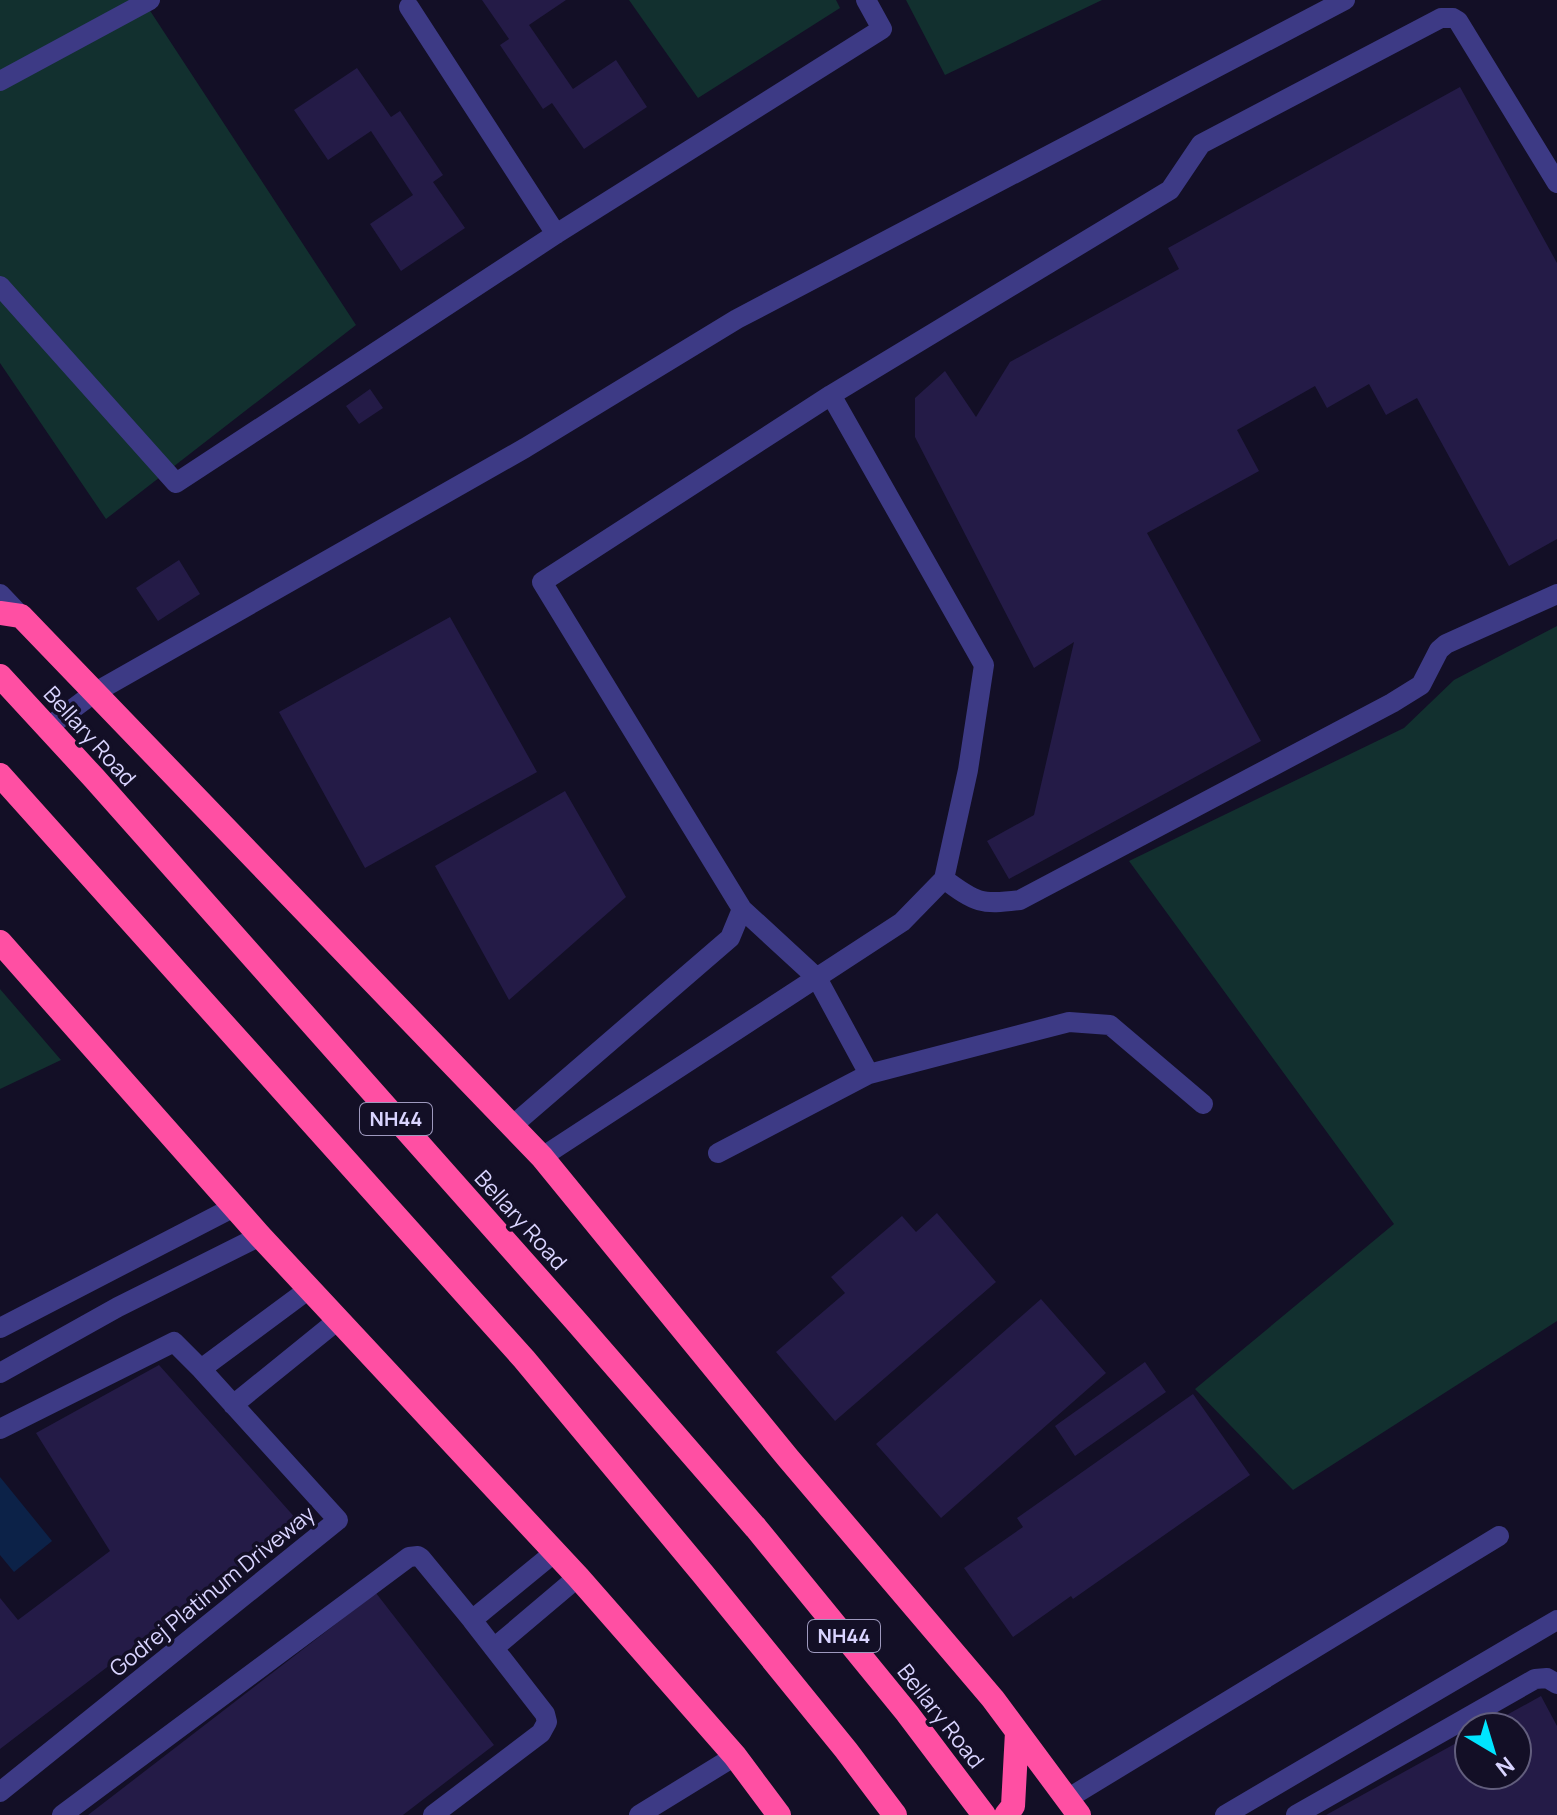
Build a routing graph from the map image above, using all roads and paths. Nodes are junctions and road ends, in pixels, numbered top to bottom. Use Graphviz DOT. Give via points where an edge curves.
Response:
graph roads {
  1 [pos="150,0"];
  2 [pos="866,0"];
  3 [pos="1345,0"];
  4 [pos="409,7"];
  5 [pos="0,81"];
  6 [pos="1557,183"];
  7 [pos="556,234"];
  8 [pos="0,286"];
  9 [pos="831,395"];
  10 [pos="0,594"];
  11 [pos="1557,594"];
  12 [pos="11,615"];
  13 [pos="0,676"];
  14 [pos="94,693"];
  15 [pos="47,728"];
  16 [pos="0,775"];
  17 [pos="944,879"];
  18 [pos="742,909"];
  19 [pos="0,942"];
  20 [pos="817,978"];
  21 [pos="869,1074"];
  22 [pos="1203,1104"];
  23 [pos="512,1126"];
  24 [pos="718,1153"];
  25 [pos="542,1157"];
  26 [pos="234,1207"];
  27 [pos="260,1236"];
  28 [pos="309,1289"];
  29 [pos="338,1320"];
  30 [pos="0,1328"];
  31 [pos="201,1369"];
  32 [pos="0,1373"];
  33 [pos="233,1405"];
  34 [pos="0,1429"];
  35 [pos="1499,1536"];
  36 [pos="555,1552"];
  37 [pos="578,1577"];
  38 [pos="472,1620"];
  39 [pos="1557,1620"];
  40 [pos="494,1648"];
  41 [pos="1557,1684"];
  42 [pos="1017,1732"];
  43 [pos="735,1756"];
  44 [pos="0,1792"];
  45 [pos="773,1807"];
  46 [pos="1073,1807"];
  47 [pos="62,1815"];
  48 [pos="433,1815"];
  49 [pos="639,1815"];
  50 [pos="796,1815"];
  51 [pos="895,1815"];
  52 [pos="984,1815"];
  53 [pos="1006,1815"];
  54 [pos="1225,1815"];
  55 [pos="1296,1815"];
  1 -- 5 [label="street"];
  2 -- 7 [label="street" via="882,29"];
  3 -- 14 [label="street" via="737,319 525,448"];
  4 -- 7 [label="street"];
  6 -- 9 [label="street" via="1458,21 1441,18 1201,144 1170,190"];
  7 -- 8 [label="street" via="176,483"];
  9 -- 17 [label="street" via="984,665"];
  9 -- 18 [label="street" via="542,582"];
  10 -- 12 [label="street"];
  11 -- 17 [label="street" via="1446,644 1421,685 1392,703 1020,900 989,904"];
  12 -- 14 [label="highway"];
  13 -- 15 [label="highway, Bellary Road / NH44"];
  14 -- 15 [label="street"];
  14 -- 23 [label="highway"];
  15 -- 52 [label="highway, Bellary Road / NH44" via="756,1528"];
  16 -- 51 [label="highway, NH44" via="524,1359"];
  17 -- 20 [label="street" via="902,922"];
  18 -- 20 [label="street"];
  18 -- 23 [label="street" via="730,938"];
  19 -- 26 [label="highway"];
  20 -- 21 [label="street"];
  20 -- 25 [label="street"];
  21 -- 22 [label="street" via="1069,1022 1088,1023 1110,1025"];
  21 -- 24 [label="street"];
  23 -- 25 [label="highway"];
  25 -- 42 [label="highway"];
  26 -- 27 [label="highway"];
  26 -- 30 [label="street"];
  27 -- 28 [label="highway"];
  27 -- 32 [label="street"];
  28 -- 29 [label="highway"];
  28 -- 31 [label="street"];
  29 -- 33 [label="street"];
  29 -- 36 [label="highway"];
  31 -- 33 [label="street, Godrej Platinum Driveway"];
  31 -- 34 [label="street, Godrej Platinum Driveway" via="174,1342"];
  33 -- 44 [label="street, Godrej Platinum Driveway" via="338,1520"];
  35 -- 46 [label="street"];
  36 -- 37 [label="highway"];
  36 -- 38 [label="street"];
  37 -- 40 [label="street"];
  37 -- 43 [label="highway"];
  38 -- 40 [label="street"];
  38 -- 47 [label="street" via="421,1558 409,1557"];
  39 -- 54 [label="street"];
  40 -- 48 [label="street" via="547,1722 541,1733"];
  41 -- 55 [label="street" via="1535,1679"];
  42 -- 46 [label="highway"];
  42 -- 53 [label="highway" via="1013,1806"];
  43 -- 45 [label="highway"];
  43 -- 49 [label="street"];
  45 -- 50 [label="highway"];
}
